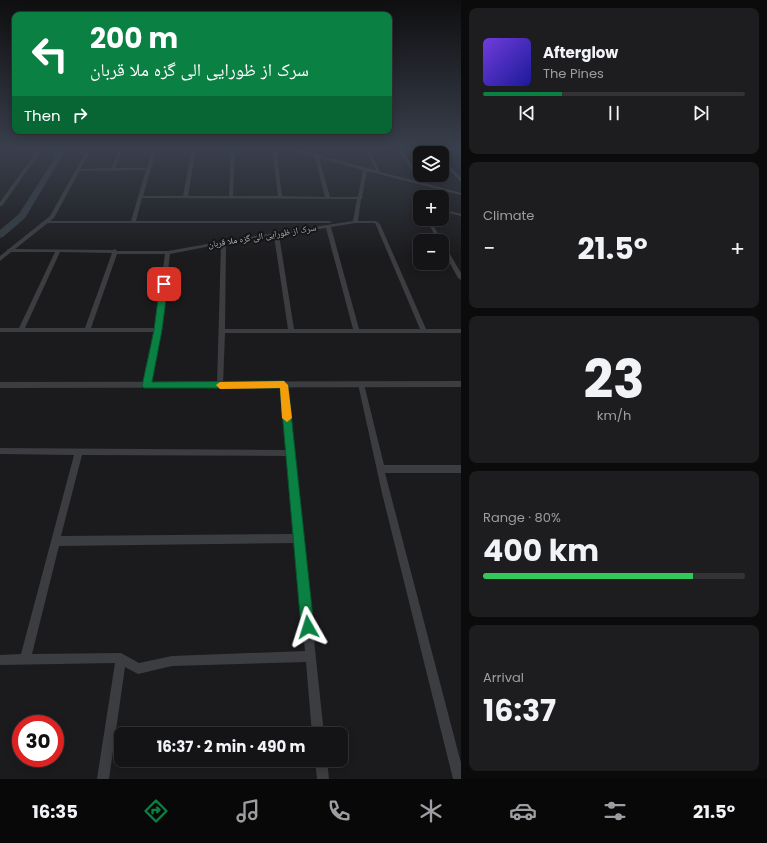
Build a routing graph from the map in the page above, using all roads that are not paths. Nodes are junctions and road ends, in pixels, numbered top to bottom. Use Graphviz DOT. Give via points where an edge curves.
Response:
graph roads {
  1 [pos="15,184"];
  2 [pos="70,184"];
  3 [pos="144,184"];
  4 [pos="187,184"];
  5 [pos="232,184"];
  6 [pos="278,184"];
  7 [pos="324,184"];
  8 [pos="363,184"];
  9 [pos="424,185"];
  10 [pos="461,194"];
  11 [pos="140,198"];
  12 [pos="185,198"];
  13 [pos="231,198"];
  14 [pos="280,198"];
  15 [pos="328,198"];
  16 [pos="361,198"];
  17 [pos="0,205"];
  18 [pos="449,212"];
  19 [pos="461,215"];
  20 [pos="46,222"];
  21 [pos="133,222"];
  22 [pos="353,222"];
  23 [pos="328,226"];
  24 [pos="276,234"];
  25 [pos="224,242"];
  26 [pos="10,250"];
  27 [pos="58,251"];
  28 [pos="115,251"];
  29 [pos="168,253"];
  30 [pos="449,257"];
  31 [pos="0,259"];
  32 [pos="461,278"];
  33 [pos="88,329"];
  34 [pos="0,330"];
  35 [pos="21,330"];
  36 [pos="158,330"];
  37 [pos="222,331"];
  38 [pos="290,331"];
  39 [pos="357,331"];
  40 [pos="424,331"];
  41 [pos="461,331"];
  42 [pos="361,384"];
  43 [pos="461,384"];
  44 [pos="220,385"];
  45 [pos="284,385"];
  46 [pos="0,386"];
  47 [pos="147,386"];
  48 [pos="79,451"];
  49 [pos="0,452"];
  50 [pos="290,453"];
  51 [pos="381,469"];
  52 [pos="461,469"];
  53 [pos="298,538"];
  54 [pos="56,541"];
  55 [pos="311,656"];
  56 [pos="121,658"];
  57 [pos="0,660"];
  58 [pos="25,660"];
  59 [pos="317,727"];
  60 [pos="322,767"];
  61 [pos="103,779"];
  62 [pos="323,779"];
  63 [pos="460,779"];
  1 -- 17 [label="street"];
  2 -- 20 [label="street" via="52,217"];
  3 -- 11 [label="street"];
  4 -- 12 [label="street"];
  5 -- 13 [label="street"];
  6 -- 14 [label="street"];
  7 -- 15 [label="street"];
  8 -- 16 [label="street"];
  9 -- 10 [label="street"];
  11 -- 12 [label="street"];
  11 -- 21 [label="street"];
  12 -- 13 [label="street"];
  13 -- 14 [label="street"];
  14 -- 15 [label="street"];
  15 -- 16 [label="street"];
  16 -- 22 [label="street"];
  18 -- 19 [label="street"];
  20 -- 21 [label="street"];
  20 -- 26 [label="street"];
  21 -- 22 [label="street"];
  22 -- 23 [label="street, سرک از ظورایی الی گزه ملا قربان"];
  22 -- 40 [label="street" via="378,224"];
  23 -- 24 [label="street, سرک از ظورایی الی گزه ملا قربان"];
  23 -- 39 [label="street"];
  24 -- 25 [label="street, سرک از ظورایی الی گزه ملا قربان"];
  24 -- 38 [label="street"];
  25 -- 29 [label="street, سرک از ظورایی الی گزه ملا قربان"];
  25 -- 37 [label="street"];
  26 -- 27 [label="street, سرک از ظورایی الی گزه ملا قربان"];
  26 -- 31 [label="street"];
  27 -- 28 [label="street, سرک از ظورایی الی گزه ملا قربان"];
  27 -- 35 [label="street"];
  28 -- 29 [label="street, سرک از ظورایی الی گزه ملا قربان"];
  28 -- 33 [label="street"];
  29 -- 36 [label="street"];
  30 -- 32 [label="street"];
  33 -- 35 [label="street"];
  33 -- 36 [label="street"];
  34 -- 35 [label="street"];
  36 -- 47 [label="street"];
  37 -- 38 [label="street"];
  37 -- 44 [label="street"];
  38 -- 39 [label="street"];
  39 -- 40 [label="street"];
  40 -- 41 [label="street"];
  42 -- 43 [label="street"];
  42 -- 45 [label="street"];
  42 -- 51 [label="street"];
  44 -- 45 [label="street"];
  44 -- 47 [label="street"];
  45 -- 50 [label="street"];
  46 -- 47 [label="street"];
  48 -- 49 [label="street"];
  48 -- 50 [label="street"];
  48 -- 54 [label="street"];
  50 -- 53 [label="street"];
  51 -- 52 [label="street"];
  51 -- 63 [label="street"];
  53 -- 54 [label="street"];
  53 -- 55 [label="street"];
  54 -- 58 [label="street"];
  55 -- 56 [label="street" via="172,661 138,669"];
  55 -- 59 [label="street"];
  56 -- 58 [label="street"];
  56 -- 61 [label="street"];
  57 -- 58 [label="street"];
  60 -- 62 [label="street"];
}
